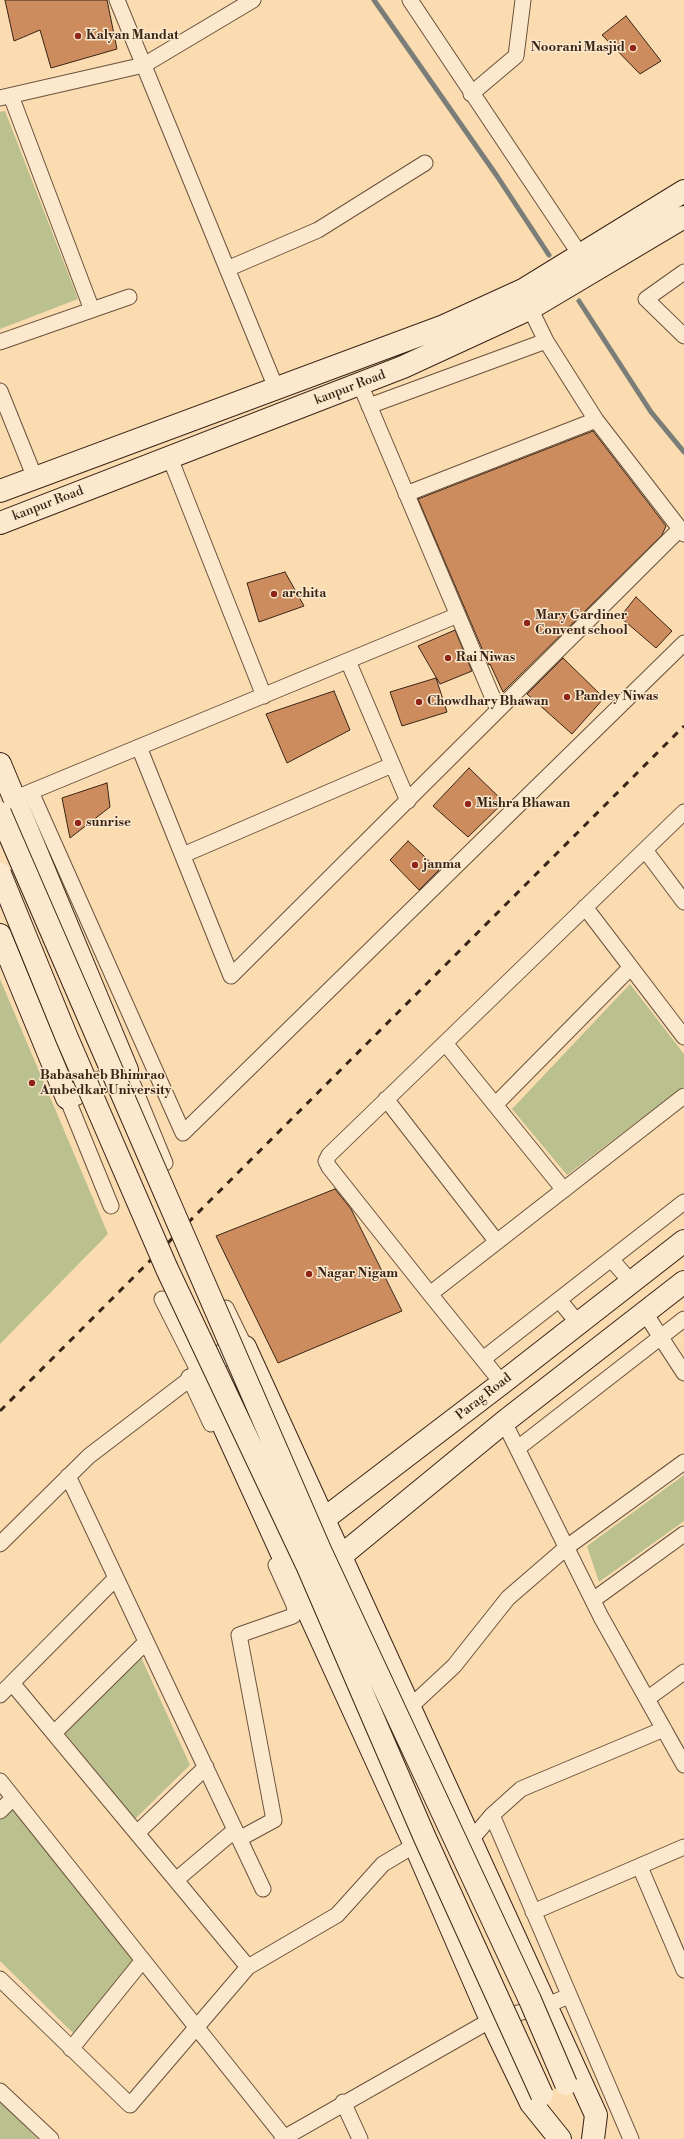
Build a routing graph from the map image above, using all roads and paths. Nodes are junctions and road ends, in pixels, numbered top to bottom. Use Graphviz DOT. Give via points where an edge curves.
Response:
graph roads {
  1 [pos="117,0"];
  2 [pos="253,0"];
  3 [pos="410,0"];
  4 [pos="523,0"];
  5 [pos="144,65"];
  6 [pos="471,94"];
  7 [pos="5,97"];
  8 [pos="425,163"];
  9 [pos="684,191"];
  10 [pos="684,217"];
  11 [pos="580,256"];
  12 [pos="227,269"];
  13 [pos="684,272"];
  14 [pos="129,297"];
  15 [pos="525,300"];
  16 [pos="92,310"];
  17 [pos="684,336"];
  18 [pos="546,341"];
  19 [pos="0,342"];
  20 [pos="360,384"];
  21 [pos="285,385"];
  22 [pos="0,391"];
  23 [pos="304,406"];
  24 [pos="369,406"];
  25 [pos="596,420"];
  26 [pos="170,458"];
  27 [pos="36,478"];
  28 [pos="0,491"];
  29 [pos="406,494"];
  30 [pos="0,523"];
  31 [pos="682,531"];
  32 [pos="458,615"];
  33 [pos="684,643"];
  34 [pos="348,661"];
  35 [pos="264,696"];
  36 [pos="498,710"];
  37 [pos="139,747"];
  38 [pos="0,764"];
  39 [pos="392,765"];
  40 [pos="15,801"];
  41 [pos="408,801"];
  42 [pos="684,812"];
  43 [pos="645,850"];
  44 [pos="183,855"];
  45 [pos="0,874"];
  46 [pos="684,902"];
  47 [pos="585,907"];
  48 [pos="0,935"];
  49 [pos="631,967"];
  50 [pos="684,1037"];
  51 [pos="444,1042"];
  52 [pos="127,1070"];
  53 [pos="67,1098"];
  54 [pos="386,1099"];
  55 [pos="682,1102"];
  56 [pos="495,1105"];
  57 [pos="165,1163"];
  58 [pos="564,1190"];
  59 [pos="684,1202"];
  60 [pos="111,1206"];
  61 [pos="684,1241"];
  62 [pos="497,1242"];
  63 [pos="614,1262"];
  64 [pos="206,1267"];
  65 [pos="629,1279"];
  66 [pos="684,1282"];
  67 [pos="430,1294"];
  68 [pos="162,1299"];
  69 [pos="561,1303"];
  70 [pos="645,1313"];
  71 [pos="684,1319"];
  72 [pos="576,1321"];
  73 [pos="661,1337"];
  74 [pos="245,1347"];
  75 [pos="494,1372"];
  76 [pos="684,1372"];
  77 [pos="194,1375"];
  78 [pos="504,1422"];
  79 [pos="518,1448"];
  80 [pos="684,1462"];
  81 [pos="68,1476"];
  82 [pos="324,1519"];
  83 [pos="684,1534"];
  84 [pos="0,1544"];
  85 [pos="278,1544"];
  86 [pos="567,1548"];
  87 [pos="342,1557"];
  88 [pos="116,1578"];
  89 [pos="298,1587"];
  90 [pos="592,1600"];
  91 [pos="146,1642"];
  92 [pos="684,1672"];
  93 [pos="12,1683"];
  94 [pos="0,1695"];
  95 [pos="647,1699"];
  96 [pos="410,1707"];
  97 [pos="664,1729"];
  98 [pos="54,1733"];
  99 [pos="684,1765"];
  100 [pos="206,1767"];
  101 [pos="0,1781"];
  102 [pos="13,1798"];
  103 [pos="0,1811"];
  104 [pos="492,1815"];
  105 [pos="137,1833"];
  106 [pos="237,1834"];
  107 [pos="470,1840"];
  108 [pos="415,1845"];
  109 [pos="684,1847"];
  110 [pos="640,1867"];
  111 [pos="176,1880"];
  112 [pos="263,1889"];
  113 [pos="533,1912"];
  114 [pos="143,1960"];
  115 [pos="248,1967"];
  116 [pos="684,1970"];
  117 [pos="0,1979"];
  118 [pos="569,1996"];
  119 [pos="545,2006"];
  120 [pos="491,2020"];
  121 [pos="197,2028"];
  122 [pos="71,2049"];
  123 [pos="1,2093"];
  124 [pos="343,2102"];
  125 [pos="283,2138"];
  126 [pos="51,2139"];
  127 [pos="360,2139"];
  128 [pos="561,2139"];
  129 [pos="592,2139"];
  130 [pos="631,2139"];
  1 -- 5 [label="street"];
  2 -- 5 [label="street"];
  3 -- 6 [label="street"];
  4 -- 6 [label="street" via="516,56"];
  5 -- 7 [label="street"];
  5 -- 12 [label="street"];
  6 -- 11 [label="street"];
  7 -- 16 [label="street"];
  8 -- 12 [label="street" via="318,230"];
  9 -- 11 [label="street"];
  10 -- 15 [label="street, kanpur Road"];
  11 -- 15 [label="street"];
  12 -- 21 [label="street"];
  13 -- 17 [label="street" via="646,299"];
  14 -- 16 [label="street"];
  15 -- 18 [label="street"];
  15 -- 20 [label="street, kanpur Road" via="403,367"];
  15 -- 21 [label="street" via="444,326"];
  16 -- 19 [label="street"];
  18 -- 24 [label="street"];
  18 -- 25 [label="street"];
  20 -- 23 [label="street, kanpur Road"];
  20 -- 24 [label="street"];
  21 -- 23 [label="street"];
  21 -- 27 [label="street"];
  22 -- 27 [label="street"];
  23 -- 26 [label="street, kanpur Road"];
  24 -- 29 [label="street"];
  25 -- 29 [label="street"];
  25 -- 31 [label="street"];
  26 -- 30 [label="street, kanpur Road"];
  26 -- 35 [label="street"];
  27 -- 28 [label="street"];
  29 -- 32 [label="street"];
  31 -- 36 [label="street"];
  32 -- 34 [label="street"];
  32 -- 36 [label="street"];
  33 -- 40 [label="street" via="183,1134"];
  34 -- 35 [label="street"];
  34 -- 39 [label="street"];
  35 -- 37 [label="street"];
  36 -- 41 [label="street"];
  37 -- 40 [label="street"];
  37 -- 44 [label="street"];
  38 -- 40 [label="street"];
  39 -- 41 [label="street"];
  39 -- 44 [label="street"];
  40 -- 52 [label="street"];
  40 -- 129 [label="street, bridge" via="320,1550 527,1993"];
  41 -- 44 [label="street" via="231,976"];
  42 -- 43 [label="street"];
  43 -- 46 [label="street"];
  43 -- 47 [label="street"];
  45 -- 128 [label="street, bridge" via="67,1038 164,1262 307,1565 425,1838"];
  47 -- 49 [label="street"];
  47 -- 51 [label="street"];
  48 -- 53 [label="street"];
  49 -- 50 [label="street"];
  49 -- 56 [label="street"];
  51 -- 54 [label="street"];
  51 -- 56 [label="street"];
  52 -- 53 [label="street"];
  52 -- 57 [label="street"];
  53 -- 60 [label="street"];
  54 -- 62 [label="street"];
  54 -- 67 [label="street" via="329,1155 326,1161"];
  55 -- 58 [label="street"];
  56 -- 58 [label="street"];
  58 -- 62 [label="street"];
  59 -- 63 [label="street"];
  61 -- 65 [label="street, Parag Road"];
  62 -- 67 [label="street"];
  63 -- 65 [label="street"];
  63 -- 69 [label="street"];
  64 -- 74 [label="street"];
  65 -- 72 [label="street, Parag Road"];
  66 -- 70 [label="street"];
  67 -- 75 [label="street"];
  68 -- 77 [label="street"];
  69 -- 72 [label="street"];
  69 -- 75 [label="street"];
  70 -- 73 [label="street"];
  70 -- 78 [label="street"];
  71 -- 73 [label="street"];
  72 -- 75 [label="street, Parag Road"];
  73 -- 76 [label="street"];
  73 -- 79 [label="street"];
  74 -- 77 [label="street" via="240,1346 204,1365"];
  74 -- 82 [label="street"];
  75 -- 82 [label="street, Parag Road"];
  77 -- 81 [label="street" via="89,1456"];
  77 -- 85 [label="street"];
  77 -- 106 [label="street" via="295,1611 293,1616 239,1635 274,1820"];
  78 -- 79 [label="street"];
  78 -- 87 [label="street"];
  79 -- 86 [label="street"];
  80 -- 86 [label="street"];
  81 -- 84 [label="street"];
  81 -- 88 [label="street"];
  82 -- 85 [label="street, Parag Road"];
  82 -- 87 [label="street"];
  83 -- 90 [label="street"];
  85 -- 89 [label="street"];
  86 -- 90 [label="street"];
  86 -- 96 [label="street" via="508,1598 454,1666"];
  87 -- 89 [label="street"];
  87 -- 96 [label="street"];
  88 -- 91 [label="street"];
  88 -- 93 [label="street"];
  89 -- 108 [label="street"];
  90 -- 95 [label="street"];
  91 -- 98 [label="street"];
  91 -- 100 [label="street"];
  92 -- 95 [label="street"];
  93 -- 94 [label="street"];
  93 -- 98 [label="street"];
  95 -- 97 [label="street"];
  96 -- 107 [label="street"];
  97 -- 99 [label="street"];
  97 -- 104 [label="street" via="522,1789"];
  98 -- 105 [label="street"];
  100 -- 105 [label="street"];
  100 -- 106 [label="street"];
  101 -- 102 [label="street"];
  102 -- 103 [label="street"];
  102 -- 114 [label="street"];
  104 -- 107 [label="street"];
  104 -- 113 [label="street"];
  105 -- 111 [label="street"];
  106 -- 111 [label="street"];
  106 -- 112 [label="street"];
  107 -- 119 [label="street"];
  108 -- 115 [label="street" via="384,1864 337,1915"];
  108 -- 120 [label="street"];
  109 -- 110 [label="street"];
  110 -- 113 [label="street"];
  110 -- 116 [label="street"];
  111 -- 115 [label="street"];
  113 -- 118 [label="street"];
  114 -- 121 [label="street"];
  114 -- 122 [label="street"];
  115 -- 121 [label="street"];
  117 -- 122 [label="street"];
  118 -- 119 [label="street"];
  118 -- 130 [label="street"];
  119 -- 120 [label="street"];
  119 -- 129 [label="street" via="596,2116"];
  120 -- 124 [label="street"];
  120 -- 128 [label="street" via="532,2103"];
  121 -- 122 [label="street" via="130,2105"];
  121 -- 125 [label="street"];
  123 -- 126 [label="street"];
  124 -- 125 [label="street"];
  124 -- 127 [label="street"];
}
